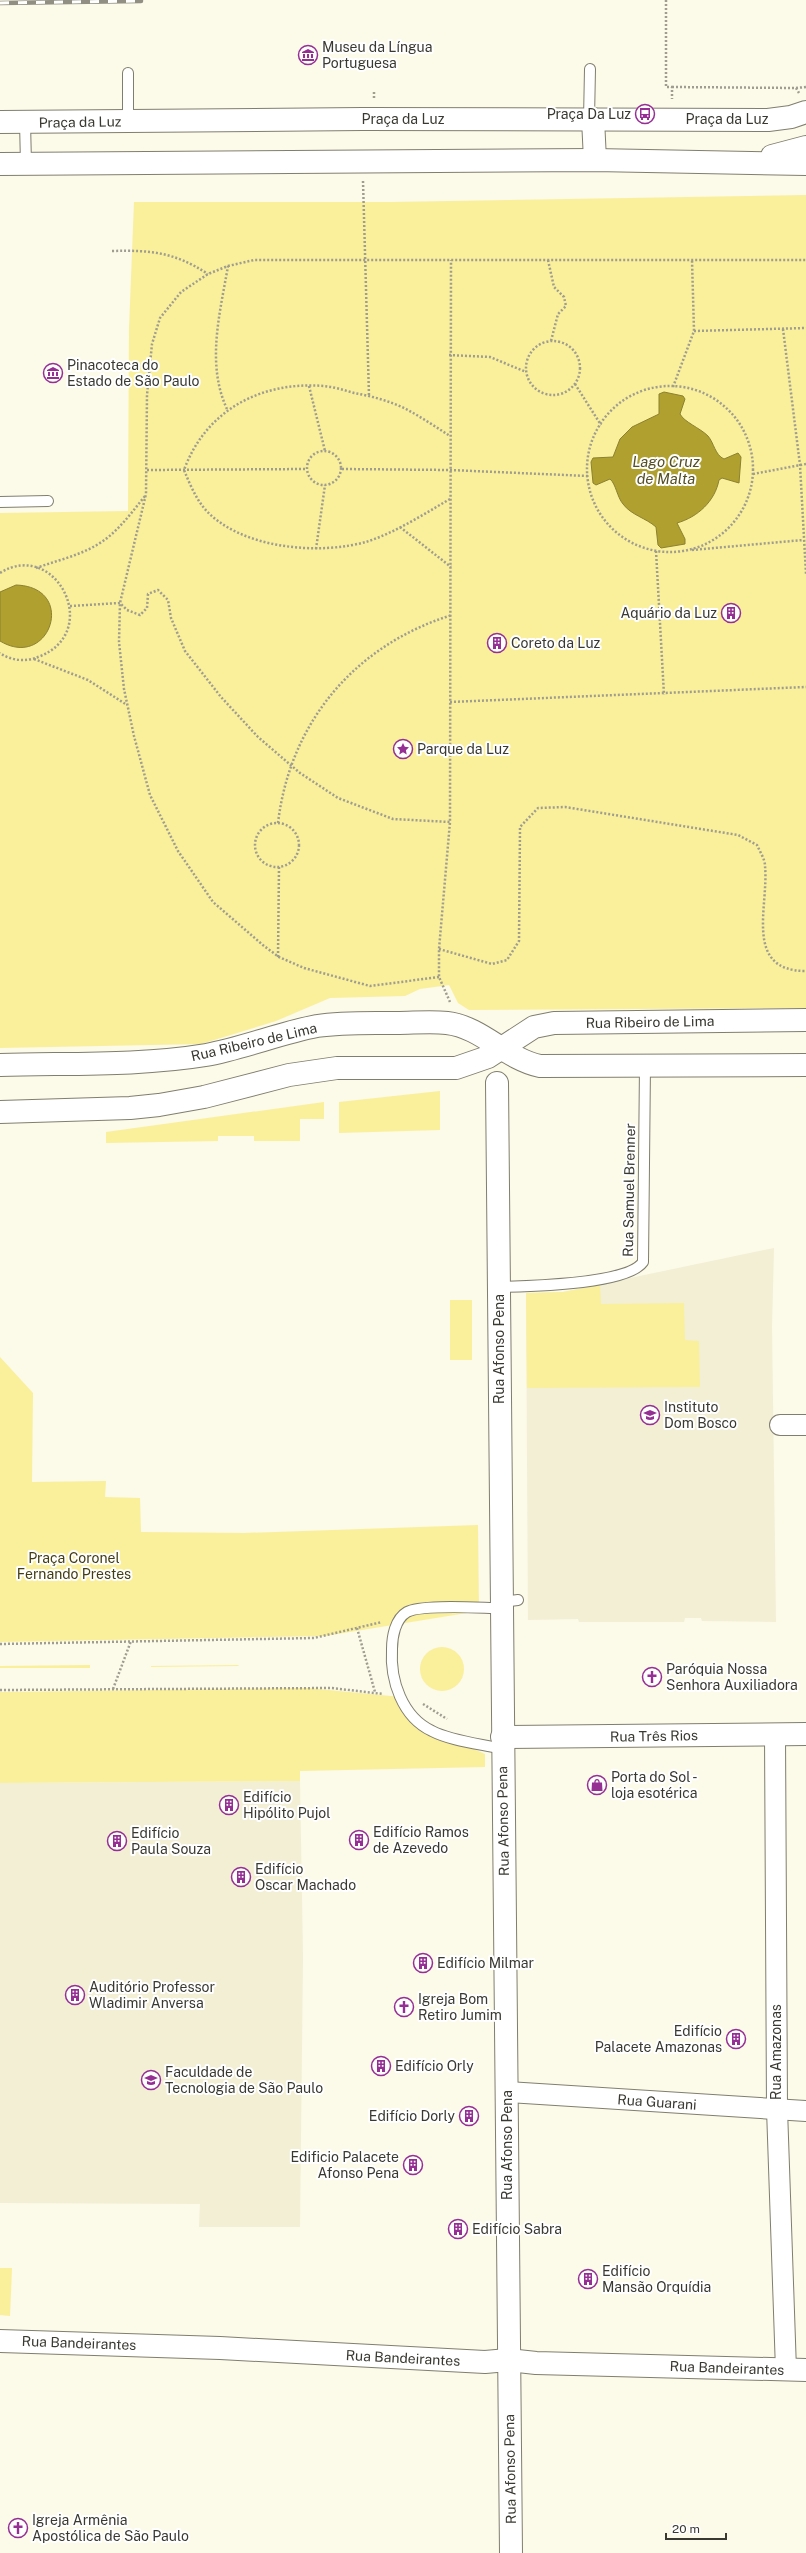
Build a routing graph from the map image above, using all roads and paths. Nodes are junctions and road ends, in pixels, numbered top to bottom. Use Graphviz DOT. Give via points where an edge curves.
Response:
graph roads {
  1 [pos="666,0"];
  2 [pos="590,69"];
  3 [pos="128,73"];
  4 [pos="666,82"];
  5 [pos="672,87"];
  6 [pos="806,87"];
  7 [pos="796,88"];
  8 [pos="804,106"];
  9 [pos="591,119"];
  10 [pos="128,121"];
  11 [pos="0,122"];
  12 [pos="25,122"];
  13 [pos="806,147"];
  14 [pos="595,160"];
  15 [pos="363,161"];
  16 [pos="752,162"];
  17 [pos="0,164"];
  18 [pos="26,164"];
  19 [pos="806,164"];
  20 [pos="112,251"];
  21 [pos="365,260"];
  22 [pos="451,260"];
  23 [pos="548,260"];
  24 [pos="692,260"];
  25 [pos="806,260"];
  26 [pos="228,266"];
  27 [pos="208,274"];
  28 [pos="806,328"];
  29 [pos="783,329"];
  30 [pos="694,331"];
  31 [pos="551,341"];
  32 [pos="449,355"];
  33 [pos="526,372"];
  34 [pos="576,384"];
  35 [pos="309,386"];
  36 [pos="673,387"];
  37 [pos="369,396"];
  38 [pos="227,409"];
  39 [pos="601,425"];
  40 [pos="451,436"];
  41 [pos="325,451"];
  42 [pos="806,464"];
  43 [pos="800,465"];
  44 [pos="307,469"];
  45 [pos="342,469"];
  46 [pos="147,470"];
  47 [pos="184,470"];
  48 [pos="450,470"];
  49 [pos="753,474"];
  50 [pos="588,476"];
  51 [pos="324,485"];
  52 [pos="146,494"];
  53 [pos="450,499"];
  54 [pos="48,501"];
  55 [pos="0,502"];
  56 [pos="400,527"];
  57 [pos="803,540"];
  58 [pos="316,549"];
  59 [pos="686,550"];
  60 [pos="656,551"];
  61 [pos="451,567"];
  62 [pos="36,568"];
  63 [pos="0,573"];
  64 [pos="806,574"];
  65 [pos="120,603"];
  66 [pos="70,606"];
  67 [pos="452,615"];
  68 [pos="0,653"];
  69 [pos="34,659"];
  70 [pos="806,687"];
  71 [pos="664,695"];
  72 [pos="450,702"];
  73 [pos="128,705"];
  74 [pos="291,765"];
  75 [pos="450,822"];
  76 [pos="278,823"];
  77 [pos="279,867"];
  78 [pos="439,949"];
  79 [pos="278,957"];
  80 [pos="806,971"];
  81 [pos="439,977"];
  82 [pos="806,1020"];
  83 [pos="461,1026"];
  84 [pos="501,1048"];
  85 [pos="530,1064"];
  86 [pos="0,1065"];
  87 [pos="645,1065"];
  88 [pos="806,1065"];
  89 [pos="456,1068"];
  90 [pos="497,1083"];
  91 [pos="0,1112"];
  92 [pos="498,1287"];
  93 [pos="806,1424"];
  94 [pos="780,1425"];
  95 [pos="505,1606"];
  96 [pos="400,1618"];
  97 [pos="357,1628"];
  98 [pos="131,1641"];
  99 [pos="0,1644"];
  100 [pos="113,1689"];
  101 [pos="0,1690"];
  102 [pos="375,1692"];
  103 [pos="401,1697"];
  104 [pos="449,1721"];
  105 [pos="775,1734"];
  106 [pos="806,1734"];
  107 [pos="502,1743"];
  108 [pos="507,2092"];
  109 [pos="777,2109"];
  110 [pos="806,2111"];
  111 [pos="0,2341"];
  112 [pos="508,2360"];
  113 [pos="796,2370"];
  114 [pos="511,2553"];
  1 -- 4 [label="path"];
  2 -- 9 [label="lane"];
  3 -- 10 [label="lane"];
  5 -- 7 [label="path"];
  6 -- 7 [label="path"];
  7 -- 8 [label="path"];
  8 -- 9 [label="street, Praça da Luz" via="791,118 768,120"];
  9 -- 10 [label="street, Praça da Luz"];
  9 -- 14 [label="street"];
  10 -- 12 [label="street, Praça da Luz"];
  11 -- 12 [label="street, Praça da Luz"];
  12 -- 18 [label="lane"];
  13 -- 16 [label="street"];
  14 -- 15 [label="street"];
  14 -- 16 [label="street"];
  15 -- 18 [label="street"];
  15 -- 21 [label="path"];
  16 -- 19 [label="street"];
  17 -- 18 [label="street"];
  20 -- 27 [label="path" via="163,252 189,262"];
  21 -- 22 [label="path"];
  21 -- 26 [label="path" via="254,260"];
  21 -- 37 [label="path"];
  22 -- 23 [label="path"];
  22 -- 32 [label="path"];
  23 -- 24 [label="path"];
  23 -- 31 [label="path" via="554,287 564,297 566,306 558,314"];
  24 -- 25 [label="path"];
  24 -- 30 [label="path"];
  26 -- 27 [label="path"];
  26 -- 38 [label="path" via="216,342 220,393"];
  27 -- 46 [label="path" via="182,292 160,318 152,344 149,369"];
  28 -- 29 [label="path"];
  29 -- 30 [label="path"];
  29 -- 43 [label="path"];
  30 -- 36 [label="path"];
  31 -- 33 [label="path" via="538,346 529,355"];
  31 -- 34 [label="path" via="568,345 579,358 580,376"];
  32 -- 33 [label="path" via="490,357"];
  32 -- 40 [label="path"];
  33 -- 34 [label="path" via="534,388 551,396 561,395"];
  34 -- 39 [label="path"];
  35 -- 37 [label="path" via="324,386"];
  35 -- 38 [label="path" via="264,392"];
  35 -- 41 [label="path"];
  36 -- 39 [label="path" via="652,389 632,396 614,408"];
  36 -- 49 [label="path" via="692,389 709,396 738,420 747,437 752,455"];
  37 -- 40 [label="path" via="405,408"];
  38 -- 47 [label="path" via="197,441"];
  39 -- 50 [label="path" via="592,441 588,458"];
  40 -- 48 [label="path"];
  41 -- 44 [label="path" via="310,458"];
  41 -- 45 [label="path" via="335,454"];
  42 -- 43 [label="path"];
  43 -- 49 [label="path"];
  43 -- 57 [label="path"];
  44 -- 47 [label="path"];
  44 -- 51 [label="path" via="310,479"];
  45 -- 48 [label="path"];
  45 -- 51 [label="path" via="334,482"];
  46 -- 47 [label="path"];
  46 -- 52 [label="path"];
  47 -- 58 [label="path" via="204,508 223,523 242,534 270,543"];
  48 -- 50 [label="path"];
  48 -- 53 [label="path"];
  49 -- 59 [label="path" via="748,497 733,524 714,539"];
  50 -- 60 [label="path" via="598,510 609,525 638,546"];
  51 -- 58 [label="path"];
  52 -- 62 [label="path" via="122,524 102,541 81,552"];
  52 -- 65 [label="path"];
  53 -- 56 [label="path"];
  53 -- 61 [label="path"];
  54 -- 55 [label="lane"];
  56 -- 58 [label="path" via="369,541"];
  56 -- 61 [label="path"];
  57 -- 59 [label="path"];
  57 -- 64 [label="path"];
  59 -- 60 [label="path"];
  60 -- 71 [label="path"];
  61 -- 67 [label="path"];
  62 -- 63 [label="path" via="20,566"];
  62 -- 66 [label="path" via="59,582"];
  65 -- 66 [label="path"];
  65 -- 73 [label="path" via="118,642"];
  65 -- 74 [label="path" via="140,615 147,608 148,594 158,590 168,600 171,618 185,651 247,726"];
  66 -- 69 [label="path" via="70,620 66,633 58,645 47,654"];
  67 -- 72 [label="path"];
  67 -- 74 [label="path" via="428,622 390,641 347,676 311,723"];
  68 -- 69 [label="path" via="18,660"];
  69 -- 73 [label="path" via="88,680"];
  70 -- 71 [label="path"];
  71 -- 72 [label="path"];
  72 -- 75 [label="path"];
  73 -- 79 [label="path" via="150,794 178,851 213,902"];
  74 -- 75 [label="path" via="338,798 393,819"];
  74 -- 76 [label="path" via="281,796"];
  75 -- 78 [label="path"];
  76 -- 77 [label="path" via="292,828 299,841 297,855 292,861"];
  76 -- 77 [label="path" via="271,824 259,832 255,845 260,859 265,864"];
  77 -- 79 [label="path"];
  78 -- 80 [label="path" via="492,964 507,960 519,941 520,827 538,808 565,807 738,835 758,846 765,864 763,944 773,962 790,971"];
  78 -- 81 [label="path"];
  79 -- 81 [label="path" via="304,968 370,986"];
  81 -- 83 [label="path"];
  82 -- 84 [label="street, Rua Ribeiro de Lima" via="554,1023 534,1027"];
  83 -- 84 [label="street, Rua Ribeiro de Lima"];
  83 -- 86 [label="street, Rua Ribeiro de Lima" via="447,1023 339,1023 316,1026 227,1050 179,1059"];
  84 -- 85 [label="street, Rua Ribeiro de Lima"];
  84 -- 89 [label="street, Rua Ribeiro de Lima" via="488,1057"];
  85 -- 87 [label="street, Rua Ribeiro de Lima" via="552,1067"];
  85 -- 90 [label="street"];
  87 -- 88 [label="street, Rua Ribeiro de Lima"];
  87 -- 92 [label="lane, Rua Samuel Brenner" via="643,1262 634,1271 594,1280 562,1285"];
  89 -- 90 [label="street"];
  89 -- 91 [label="street, Rua Ribeiro de Lima" via="330,1069 289,1075 159,1105"];
  90 -- 92 [label="street, Rua Afonso Pena"];
  92 -- 95 [label="street, Rua Afonso Pena"];
  93 -- 94 [label="street"];
  95 -- 96 [label="lane" via="430,1608 408,1611"];
  95 -- 107 [label="street"];
  96 -- 97 [label="path"];
  96 -- 103 [label="lane" via="392,1637 391,1654 396,1688"];
  97 -- 98 [label="path" via="314,1638"];
  97 -- 102 [label="path"];
  98 -- 99 [label="path"];
  98 -- 100 [label="path"];
  100 -- 101 [label="path"];
  100 -- 102 [label="path" via="332,1688"];
  102 -- 103 [label="path"];
  103 -- 104 [label="path" via="428,1706"];
  103 -- 107 [label="lane" via="409,1714 431,1731"];
  105 -- 106 [label="street, Rua Três Rios"];
  105 -- 107 [label="street, Rua Três Rios"];
  105 -- 109 [label="street, Rua Amazonas"];
  107 -- 108 [label="street, Rua Afonso Pena"];
  108 -- 109 [label="street, Rua Guarani"];
  108 -- 112 [label="street, Rua Afonso Pena"];
  109 -- 110 [label="street, Rua Guarani"];
  109 -- 113 [label="street, Rua Amazonas"];
  111 -- 112 [label="street, Rua Bandeirantes" via="220,2348 484,2362"];
  112 -- 113 [label="street, Rua Bandeirantes" via="536,2363"];
  112 -- 114 [label="street, Rua Afonso Pena"];
}
